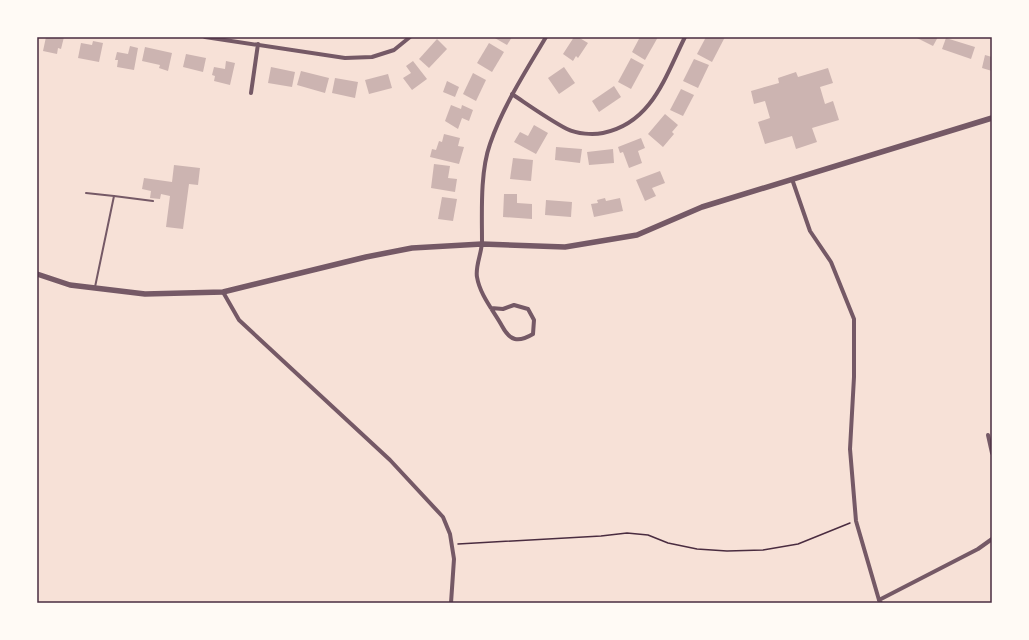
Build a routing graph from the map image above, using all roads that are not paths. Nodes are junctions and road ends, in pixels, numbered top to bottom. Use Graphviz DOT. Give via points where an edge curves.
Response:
graph roads {
  1 [pos="206,37"];
  2 [pos="410,37"];
  3 [pos="546,37"];
  4 [pos="685,37"];
  5 [pos="258,44"];
  6 [pos="251,93"];
  7 [pos="512,94"];
  8 [pos="992,118"];
  9 [pos="792,179"];
  10 [pos="86,193"];
  11 [pos="114,196"];
  12 [pos="153,201"];
  13 [pos="482,244"];
  14 [pos="37,274"];
  15 [pos="95,288"];
  16 [pos="223,292"];
  17 [pos="491,308"];
  18 [pos="988,435"];
  19 [pos="992,453"];
  20 [pos="992,539"];
  21 [pos="880,601"];
  22 [pos="451,603"];
  1 -- 5 [label="street"];
  2 -- 5 [label="street" via="394,50 372,57 345,58"];
  3 -- 7 [label="street"];
  4 -- 7 [label="street" via="654,99 638,118 617,130 594,134 568,130"];
  5 -- 6 [label="street"];
  7 -- 13 [label="street" via="489,145 482,188"];
  8 -- 9 [label="street"];
  9 -- 13 [label="street" via="702,207 637,235 565,247"];
  9 -- 21 [label="street" via="810,231 831,262 854,319 850,449 856,521"];
  10 -- 11 [label="lane"];
  11 -- 12 [label="lane"];
  11 -- 15 [label="lane"];
  13 -- 16 [label="street" via="412,248"];
  13 -- 17 [label="street" via="477,276"];
  14 -- 15 [label="street" via="70,285"];
  15 -- 16 [label="street" via="145,294"];
  16 -- 22 [label="street" via="239,320 390,460 443,517 454,559"];
  17 -- 17 [label="street" via="505,332 514,340 523,340 533,334 534,320 528,309 514,305 503,309"];
  18 -- 19 [label="street"];
  20 -- 21 [label="street"];
}
